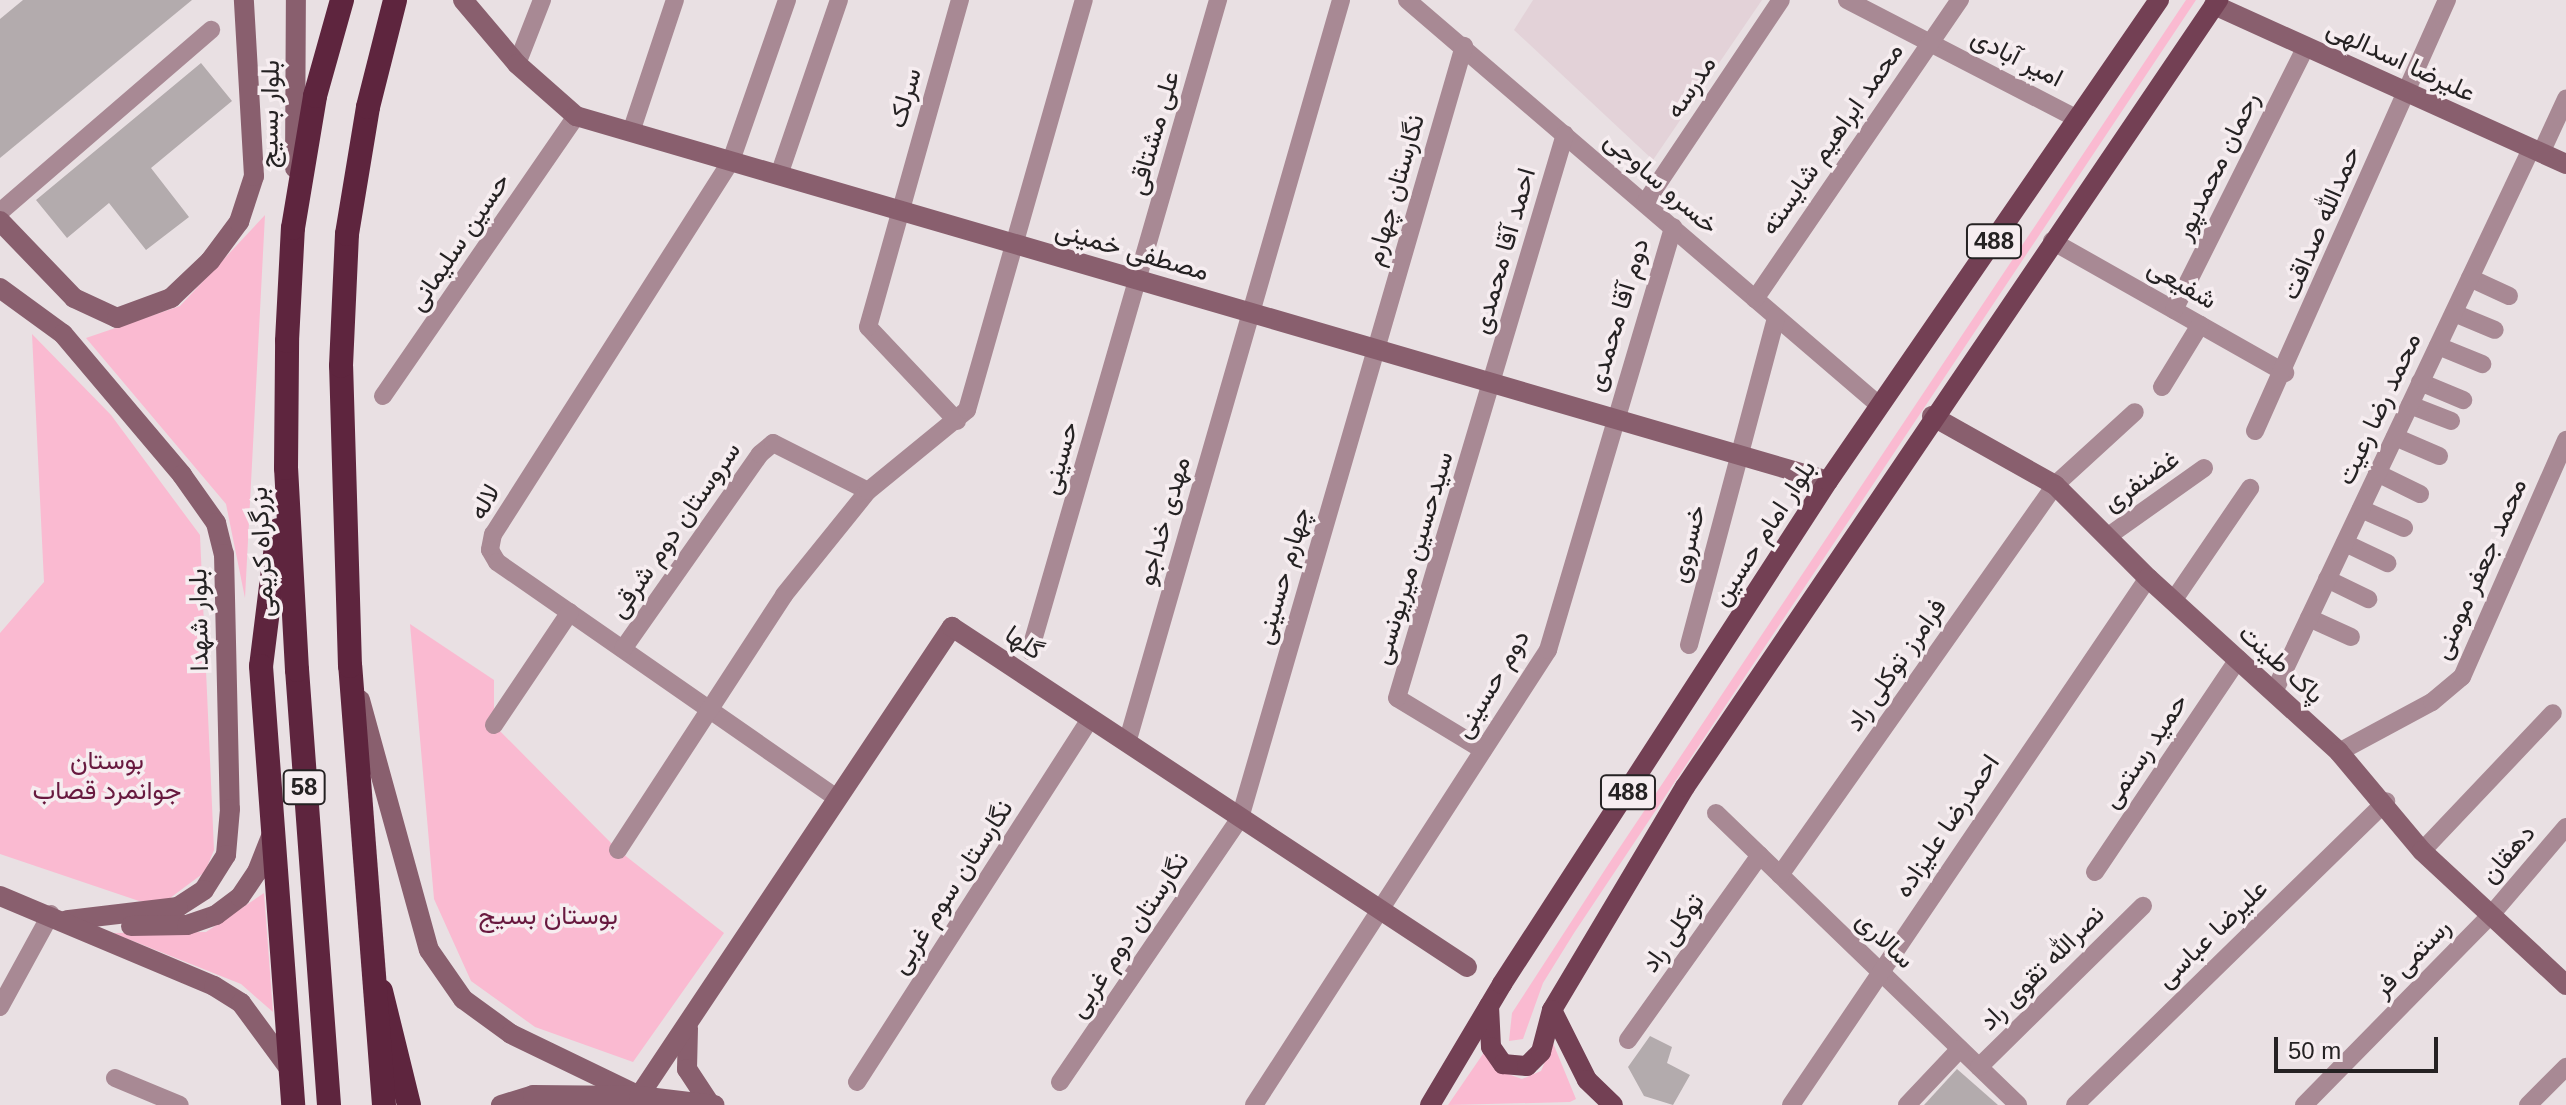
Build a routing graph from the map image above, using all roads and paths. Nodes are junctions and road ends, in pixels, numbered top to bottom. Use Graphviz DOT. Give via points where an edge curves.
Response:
graph roads {
  1 [pos="244,0"];
  2 [pos="296,0"];
  3 [pos="342,0"];
  4 [pos="395,0"];
  5 [pos="463,0"];
  6 [pos="542,0"];
  7 [pos="675,0"];
  8 [pos="787,0"];
  9 [pos="839,0"];
  10 [pos="960,0"];
  11 [pos="1084,0"];
  12 [pos="1218,0"];
  13 [pos="1341,0"];
  14 [pos="1407,0"];
  15 [pos="1781,0"];
  16 [pos="1847,0"];
  17 [pos="1960,0"];
  18 [pos="2159,0"];
  19 [pos="2447,0"];
  20 [pos="2216,3"];
  21 [pos="211,30"];
  22 [pos="1930,43"];
  23 [pos="1464,46"];
  24 [pos="2306,46"];
  25 [pos="517,64"];
  26 [pos="2405,93"];
  27 [pos="2566,99"];
  28 [pos="576,116"];
  29 [pos="2078,119"];
  30 [pos="631,132"];
  31 [pos="1565,134"];
  32 [pos="2536,151"];
  33 [pos="731,161"];
  34 [pos="2566,164"];
  35 [pos="779,175"];
  36 [pos="1645,203"];
  37 [pos="900,210"];
  38 [pos="0,212"];
  39 [pos="0,221"];
  40 [pos="1673,227"];
  41 [pos="293,228"];
  42 [pos="2052,241"];
  43 [pos="1015,244"];
  44 [pos="2470,278"];
  45 [pos="1140,280"];
  46 [pos="2,295"];
  47 [pos="2509,296"];
  48 [pos="1755,299"];
  49 [pos="2174,310"];
  50 [pos="1251,312"];
  51 [pos="2454,313"];
  52 [pos="1776,317"];
  53 [pos="2200,325"];
  54 [pos="2495,330"];
  55 [pos="2438,346"];
  56 [pos="1376,349"];
  57 [pos="2482,364"];
  58 [pos="2285,373"];
  59 [pos="2420,382"];
  60 [pos="1493,383"];
  61 [pos="2162,387"];
  62 [pos="383,396"];
  63 [pos="2463,400"];
  64 [pos="2410,405"];
  65 [pos="1880,406"];
  66 [pos="2135,412"];
  67 [pos="1932,416"];
  68 [pos="1612,418"];
  69 [pos="957,421"];
  70 [pos="2451,421"];
  71 [pos="2255,431"];
  72 [pos="2395,437"];
  73 [pos="2566,440"];
  74 [pos="1737,454"];
  75 [pos="2439,456"];
  76 [pos="286,468"];
  77 [pos="2204,468"];
  78 [pos="2377,473"];
  79 [pos="1828,481"];
  80 [pos="2055,485"];
  81 [pos="2250,488"];
  82 [pos="868,491"];
  83 [pos="2420,494"];
  84 [pos="2361,509"];
  85 [pos="2404,528"];
  86 [pos="2107,537"];
  87 [pos="2345,543"];
  88 [pos="2387,563"];
  89 [pos="2148,578"];
  90 [pos="2327,579"];
  91 [pos="2368,599"];
  92 [pos="2173,601"];
  93 [pos="570,612"];
  94 [pos="2309,618"];
  95 [pos="2351,637"];
  96 [pos="1689,645"];
  97 [pos="623,649"];
  98 [pos="1030,651"];
  99 [pos="2238,659"];
  100 [pos="350,666"];
  101 [pos="2274,692"];
  102 [pos="709,710"];
  103 [pos="2553,713"];
  104 [pos="1090,719"];
  105 [pos="494,725"];
  106 [pos="1127,743"];
  107 [pos="1483,750"];
  108 [pos="2339,752"];
  109 [pos="836,798"];
  110 [pos="2386,801"];
  111 [pos="1716,813"];
  112 [pos="1240,818"];
  113 [pos="2566,827"];
  114 [pos="272,834"];
  115 [pos="618,850"];
  116 [pos="2422,851"];
  117 [pos="1760,855"];
  118 [pos="2095,872"];
  119 [pos="1780,875"];
  120 [pos="0,896"];
  121 [pos="2143,906"];
  122 [pos="1382,911"];
  123 [pos="2490,916"];
  124 [pos="59,917"];
  125 [pos="370,961"];
  126 [pos="1467,967"];
  127 [pos="1879,971"];
  128 [pos="2566,985"];
  129 [pos="2,1000"];
  130 [pos="1489,1006"];
  131 [pos="1552,1010"];
  132 [pos="688,1028"];
  133 [pos="1628,1040"];
  134 [pos="1960,1049"];
  135 [pos="288,1067"];
  136 [pos="1979,1067"];
  137 [pos="2566,1067"];
  138 [pos="115,1078"];
  139 [pos="857,1082"];
  140 [pos="1060,1082"];
  141 [pos="639,1096"];
  142 [pos="180,1105"];
  143 [pos="293,1105"];
  144 [pos="329,1105"];
  145 [pos="384,1105"];
  146 [pos="409,1105"];
  147 [pos="501,1105"];
  148 [pos="712,1105"];
  149 [pos="1254,1105"];
  150 [pos="1430,1105"];
  151 [pos="1613,1105"];
  152 [pos="1791,1105"];
  153 [pos="1907,1105"];
  154 [pos="2018,1105"];
  155 [pos="2075,1105"];
  156 [pos="2304,1105"];
  157 [pos="2528,1105"];
  1 -- 39 [label="street" via="254,176 239,222 210,261 171,298 117,318 74,298"];
  2 -- 41 [label="street, بلوار بسیج"];
  3 -- 41 [label="highway, بزرگراه کریمی / 58" via="315,96"];
  4 -- 100 [label="highway, 58" via="368,107 347,234 341,366"];
  5 -- 25 [label="street, مصطفی خمینی"];
  6 -- 25 [label="street"];
  7 -- 30 [label="street"];
  8 -- 33 [label="street, لاله"];
  9 -- 35 [label="street"];
  10 -- 37 [label="street, سرلک"];
  11 -- 43 [label="street"];
  12 -- 45 [label="street, علی مشتاقی"];
  13 -- 50 [label="street, مهدی خداجو"];
  14 -- 23 [label="street, خسرو ساوجی"];
  15 -- 36 [label="street, مدرسه"];
  16 -- 22 [label="street, امیر آبادی"];
  17 -- 22 [label="street, محمد ابراهیم شایسته"];
  18 -- 29 [label="main road, بلوار امام حسین / 488"];
  19 -- 26 [label="street, حمدالله صداقت"];
  20 -- 24 [label="street, علیرضا اسدالهی"];
  20 -- 42 [label="main road, 488"];
  21 -- 38 [label="street"];
  22 -- 29 [label="street, امیر آبادی"];
  22 -- 48 [label="street, محمد ابراهیم شایسته"];
  23 -- 31 [label="street, خسرو ساوجی"];
  23 -- 56 [label="street, نگارستان چهارم"];
  24 -- 26 [label="street, علیرضا اسدالهی"];
  24 -- 49 [label="street, رحمان محمدپور"];
  25 -- 28 [label="street, مصطفی خمینی"];
  26 -- 32 [label="street, علیرضا اسدالهی"];
  26 -- 58 [label="street, حمدالله صداقت"];
  27 -- 32 [label="street, محمد رضا رعیت"];
  28 -- 30 [label="street, مصطفی خمینی"];
  28 -- 62 [label="street, حسین سلیمانی"];
  29 -- 65 [label="main road, بلوار امام حسین / 488"];
  30 -- 33 [label="street, مصطفی خمینی"];
  31 -- 36 [label="street, خسرو ساوجی"];
  31 -- 60 [label="street, احمد آقا محمدی"];
  32 -- 34 [label="street, علیرضا اسدالهی"];
  32 -- 44 [label="street, محمد رضا رعیت"];
  33 -- 35 [label="street, مصطفی خمینی"];
  33 -- 93 [label="street, لاله" via="493,534 490,550 497,562"];
  35 -- 37 [label="street, مصطفی خمینی"];
  36 -- 40 [label="street, خسرو ساوجی"];
  37 -- 43 [label="street, مصطفی خمینی"];
  37 -- 69 [label="street, سرلک" via="868,327"];
  40 -- 48 [label="street, خسرو ساوجی"];
  40 -- 68 [label="street, دوم آقا محمدی"];
  41 -- 76 [label="highway, بزرگراه کریمی / 58"];
  42 -- 49 [label="street, شفیعی"];
  42 -- 67 [label="main road, 488"];
  43 -- 45 [label="street, مصطفی خمینی"];
  43 -- 69 [label="street" via="973,395"];
  44 -- 47 [label="street"];
  44 -- 51 [label="street, محمد رضا رعیت"];
  45 -- 50 [label="street, مصطفی خمینی"];
  45 -- 98 [label="street, حسینی"];
  46 -- 124 [label="street, بلوار شهدا" via="63,334 216,523 224,554 230,809 226,855 204,890 178,907"];
  48 -- 52 [label="street, خسرو ساوجی"];
  49 -- 53 [label="street, شفیعی"];
  50 -- 56 [label="street, مصطفی خمینی"];
  50 -- 106 [label="street, مهدی خداجو"];
  51 -- 54 [label="street"];
  51 -- 55 [label="street, محمد رضا رعیت"];
  52 -- 65 [label="street, خسرو ساوجی"];
  52 -- 74 [label="street, خسروی"];
  53 -- 58 [label="street, شفیعی"];
  53 -- 61 [label="street"];
  55 -- 57 [label="street"];
  55 -- 59 [label="street, محمد رضا رعیت"];
  56 -- 60 [label="street, مصطفی خمینی"];
  56 -- 112 [label="street, چهارم حسینی"];
  58 -- 71 [label="street, حمدالله صداقت"];
  59 -- 63 [label="street"];
  59 -- 64 [label="street, محمد رضا رعیت"];
  60 -- 68 [label="street, مصطفی خمینی"];
  60 -- 107 [label="street, سیدحسین میریونسی" via="1397,698"];
  64 -- 70 [label="street"];
  64 -- 72 [label="street, محمد رضا رعیت"];
  65 -- 79 [label="main road, بلوار امام حسین / 488"];
  66 -- 80 [label="street, فرامرز توکلی راد"];
  67 -- 80 [label="street, پاک طینت"];
  67 -- 131 [label="main road, 488" via="1685,787"];
  68 -- 74 [label="street, مصطفی خمینی"];
  68 -- 107 [label="street, دوم حسینی" via="1548,650"];
  69 -- 82 [label="street"];
  72 -- 75 [label="street"];
  72 -- 78 [label="street, محمد رضا رعیت"];
  73 -- 108 [label="street, محمد جعفر مومنی" via="2462,677 2432,702"];
  74 -- 79 [label="street, مصطفی خمینی"];
  74 -- 96 [label="street, خسروی"];
  76 -- 114 [label="highway" via="261,666"];
  76 -- 144 [label="highway, بزرگراه کریمی / 58"];
  77 -- 86 [label="street, غضنفری"];
  78 -- 83 [label="street"];
  78 -- 84 [label="street, محمد رضا رعیت"];
  79 -- 130 [label="main road, بلوار امام حسین / 488"];
  80 -- 86 [label="street, پاک طینت"];
  80 -- 119 [label="street, فرامرز توکلی راد"];
  81 -- 92 [label="street"];
  82 -- 97 [label="street, سروستان دوم شرقی" via="773,443 760,454"];
  82 -- 102 [label="street" via="784,595"];
  84 -- 85 [label="street"];
  84 -- 87 [label="street, محمد رضا رعیت"];
  86 -- 89 [label="street, پاک طینت"];
  87 -- 88 [label="street"];
  87 -- 90 [label="street, محمد رضا رعیت"];
  89 -- 92 [label="street, پاک طینت"];
  89 -- 127 [label="street, احمدرضا علیزاده"];
  90 -- 91 [label="street"];
  90 -- 94 [label="street, محمد رضا رعیت"];
  92 -- 99 [label="street, پاک طینت"];
  93 -- 97 [label="street, لاله"];
  93 -- 105 [label="street"];
  94 -- 95 [label="street"];
  94 -- 101 [label="street, محمد رضا رعیت"];
  97 -- 102 [label="street, لاله"];
  99 -- 101 [label="street, پاک طینت"];
  99 -- 118 [label="street, حمید رستمی"];
  100 -- 125 [label="highway, 58"];
  100 -- 141 [label="street" via="429,950 463,999 511,1034"];
  101 -- 108 [label="street, پاک طینت"];
  102 -- 109 [label="street, لاله"];
  102 -- 115 [label="street"];
  103 -- 116 [label="street"];
  104 -- 106 [label="street, گلها"];
  104 -- 109 [label="street, گلها" via="952,627"];
  104 -- 139 [label="street, نگارستان سوم غربی"];
  106 -- 112 [label="street, گلها"];
  107 -- 122 [label="street, دوم حسینی"];
  108 -- 110 [label="street, پاک طینت"];
  109 -- 132 [label="street, گلها"];
  110 -- 116 [label="street, پاک طینت"];
  110 -- 155 [label="street, علیرضا عباسی"];
  111 -- 117 [label="street, سالاری"];
  112 -- 122 [label="street, گلها"];
  112 -- 140 [label="street, نگارستان دوم غربی"];
  113 -- 123 [label="street, دهقان"];
  114 -- 124 [label="street" via="240,897 216,915 187,925"];
  114 -- 135 [label="highway"];
  116 -- 123 [label="street, پاک طینت"];
  117 -- 119 [label="street, سالاری"];
  117 -- 133 [label="street, توکلی راد"];
  119 -- 127 [label="street, سالاری"];
  120 -- 124 [label="street"];
  121 -- 136 [label="street, نصرالله تقوی راد"];
  122 -- 126 [label="street, گلها"];
  122 -- 149 [label="street, دوم حسینی"];
  123 -- 128 [label="street, پاک طینت"];
  123 -- 156 [label="street, رستمی فر"];
  124 -- 129 [label="street"];
  124 -- 135 [label="street" via="241,1003"];
  125 -- 145 [label="highway, 58"];
  125 -- 146 [label="highway" via="390,1015"];
  127 -- 134 [label="street, سالاری"];
  127 -- 152 [label="street, احمدرضا علیزاده"];
  130 -- 131 [label="main road" via="1491,1047 1503,1064 1514,1068 1527,1066 1541,1052"];
  130 -- 150 [label="main road, بلوار امام حسین / 488"];
  131 -- 151 [label="main road" via="1587,1080"];
  132 -- 141 [label="street, گلها"];
  132 -- 148 [label="street" via="687,1069"];
  134 -- 136 [label="street, سالاری"];
  134 -- 153 [label="street"];
  135 -- 143 [label="highway"];
  136 -- 154 [label="street, سالاری"];
  137 -- 157 [label="street"];
  138 -- 142 [label="street"];
  141 -- 147 [label="street" via="533,1095"];
  141 -- 148 [label="street"];
}
